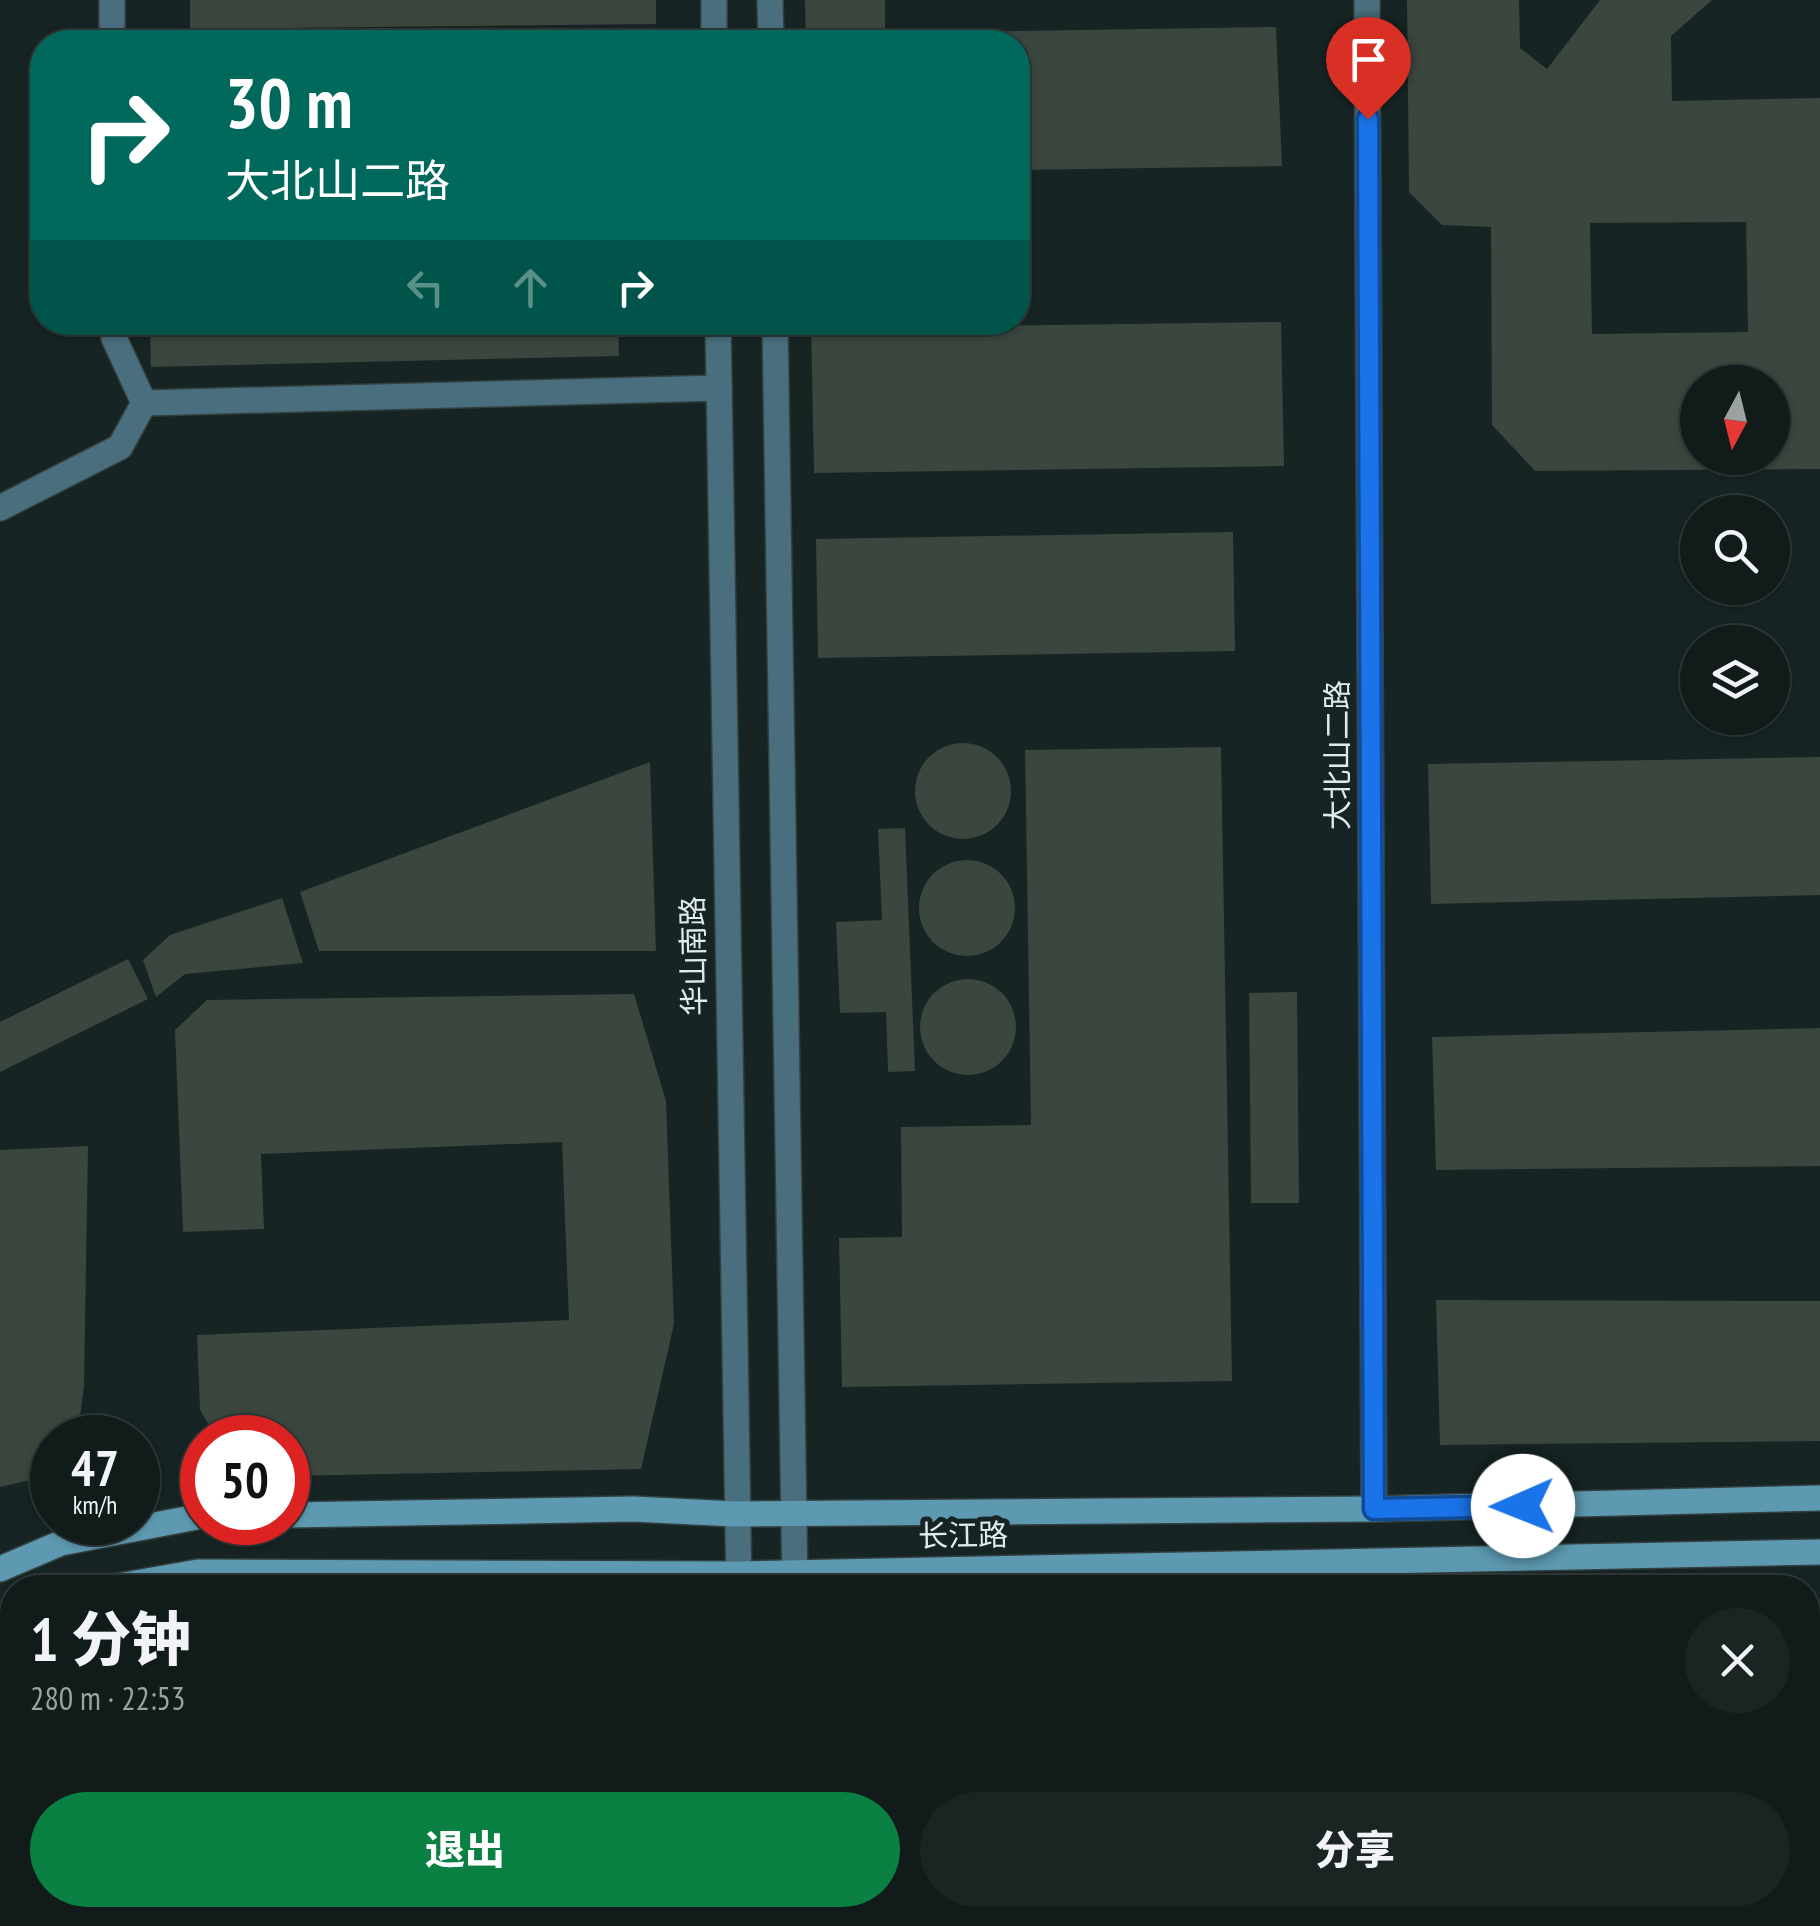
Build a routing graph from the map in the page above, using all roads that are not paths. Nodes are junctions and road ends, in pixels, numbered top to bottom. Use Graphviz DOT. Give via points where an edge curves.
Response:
graph roads {
  1 [pos="112,0"];
  2 [pos="714,0"];
  3 [pos="770,0"];
  4 [pos="1367,0"];
  5 [pos="112,30"];
  6 [pos="714,30"];
  7 [pos="771,30"];
  8 [pos="114,335"];
  9 [pos="718,335"];
  10 [pos="775,335"];
  11 [pos="719,388"];
  12 [pos="144,403"];
  13 [pos="0,508"];
  14 [pos="1820,1498"];
  15 [pos="1374,1509"];
  16 [pos="793,1513"];
  17 [pos="735,1514"];
  18 [pos="310,1515"];
  19 [pos="180,1520"];
  20 [pos="1820,1552"];
  21 [pos="0,1569"];
  22 [pos="181,1575"];
  23 [pos="378,1575"];
  24 [pos="739,1575"];
  25 [pos="794,1575"];
  26 [pos="1398,1575"];
  1 -- 5 [label="street"];
  2 -- 6 [label="street"];
  3 -- 7 [label="street"];
  4 -- 15 [label="street, 大北山二路"];
  8 -- 12 [label="street"];
  9 -- 11 [label="street, 华山南路"];
  10 -- 16 [label="street"];
  11 -- 12 [label="street"];
  11 -- 17 [label="street, 华山南路"];
  12 -- 13 [label="street" via="120,446"];
  14 -- 15 [label="main road, 长江路"];
  15 -- 16 [label="main road, 长江路"];
  16 -- 17 [label="main road, 长江路"];
  16 -- 25 [label="street"];
  17 -- 18 [label="main road, 长江路" via="633,1509"];
  17 -- 24 [label="street, 华山南路"];
  19 -- 21 [label="main road" via="61,1543"];
  20 -- 26 [label="main road, 长江路"];
  22 -- 23 [label="main road, 长江路"];
}
